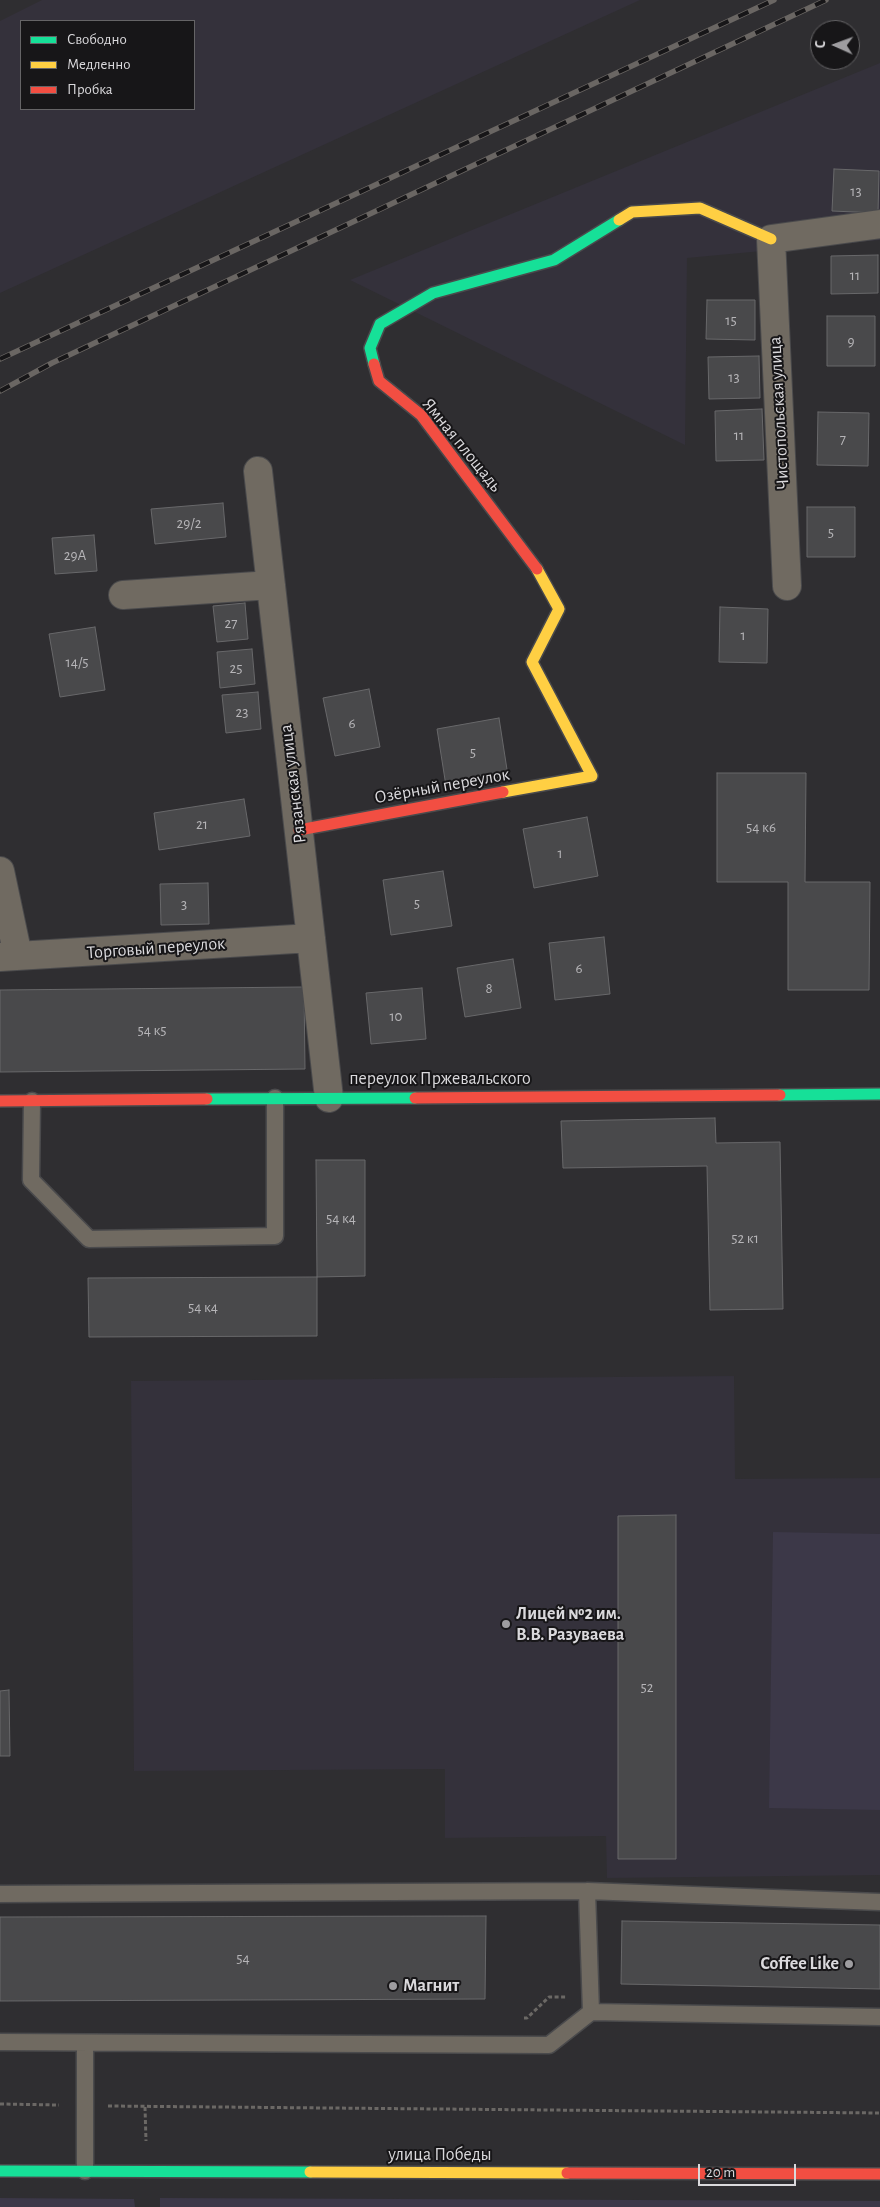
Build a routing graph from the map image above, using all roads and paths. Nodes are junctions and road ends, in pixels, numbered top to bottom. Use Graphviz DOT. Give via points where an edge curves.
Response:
graph roads {
  1 [pos="880,224"];
  2 [pos="771,239"];
  3 [pos="258,471"];
  4 [pos="271,585"];
  5 [pos="787,586"];
  6 [pos="122,595"];
  7 [pos="592,776"];
  8 [pos="299,830"];
  9 [pos="0,871"];
  10 [pos="311,938"];
  11 [pos="9,957"];
  12 [pos="880,1094"];
  13 [pos="275,1098"];
  14 [pos="329,1098"];
  15 [pos="0,1101"];
  16 [pos="32,1101"];
  17 [pos="588,1891"];
  18 [pos="0,1894"];
  19 [pos="880,1902"];
  20 [pos="591,2005"];
  21 [pos="880,2017"];
  22 [pos="518,2018"];
  23 [pos="0,2042"];
  24 [pos="86,2043"];
  25 [pos="0,2104"];
  26 [pos="85,2105"];
  27 [pos="880,2113"];
  28 [pos="0,2171"];
  29 [pos="85,2172"];
  30 [pos="880,2174"];
  1 -- 2 [label="street"];
  2 -- 5 [label="street, Чистопольская улица"];
  2 -- 7 [label="street, Ямная площадь" via="700,208 632,212 554,260 433,293 380,324 370,348 379,381 421,415 540,573 559,609 532,662"];
  3 -- 4 [label="street, Рязанская улица"];
  4 -- 6 [label="street"];
  4 -- 8 [label="street, Рязанская улица"];
  7 -- 8 [label="street, Озёрный переулок"];
  8 -- 10 [label="street, Рязанская улица"];
  9 -- 11 [label="street"];
  10 -- 11 [label="street, Торговый переулок"];
  10 -- 14 [label="street, Рязанская улица"];
  12 -- 14 [label="street, переулок Пржевальского"];
  13 -- 14 [label="street, переулок Пржевальского"];
  13 -- 16 [label="street, переулок Пржевальского"];
  13 -- 16 [label="lane" via="275,1236 128,1239 89,1239 32,1180"];
  15 -- 16 [label="street, переулок Пржевальского"];
  17 -- 18 [label="lane"];
  17 -- 19 [label="lane"];
  17 -- 20 [label="lane"];
  20 -- 21 [label="lane"];
  20 -- 22 [label="path" via="549,1997 528,2018"];
  20 -- 24 [label="lane" via="549,2045"];
  23 -- 24 [label="lane"];
  24 -- 26 [label="lane"];
  25 -- 26 [label="path"];
  26 -- 27 [label="path"];
  26 -- 29 [label="lane"];
  28 -- 29 [label="street, улица Победы"];
  29 -- 30 [label="street, улица Победы"];
}
